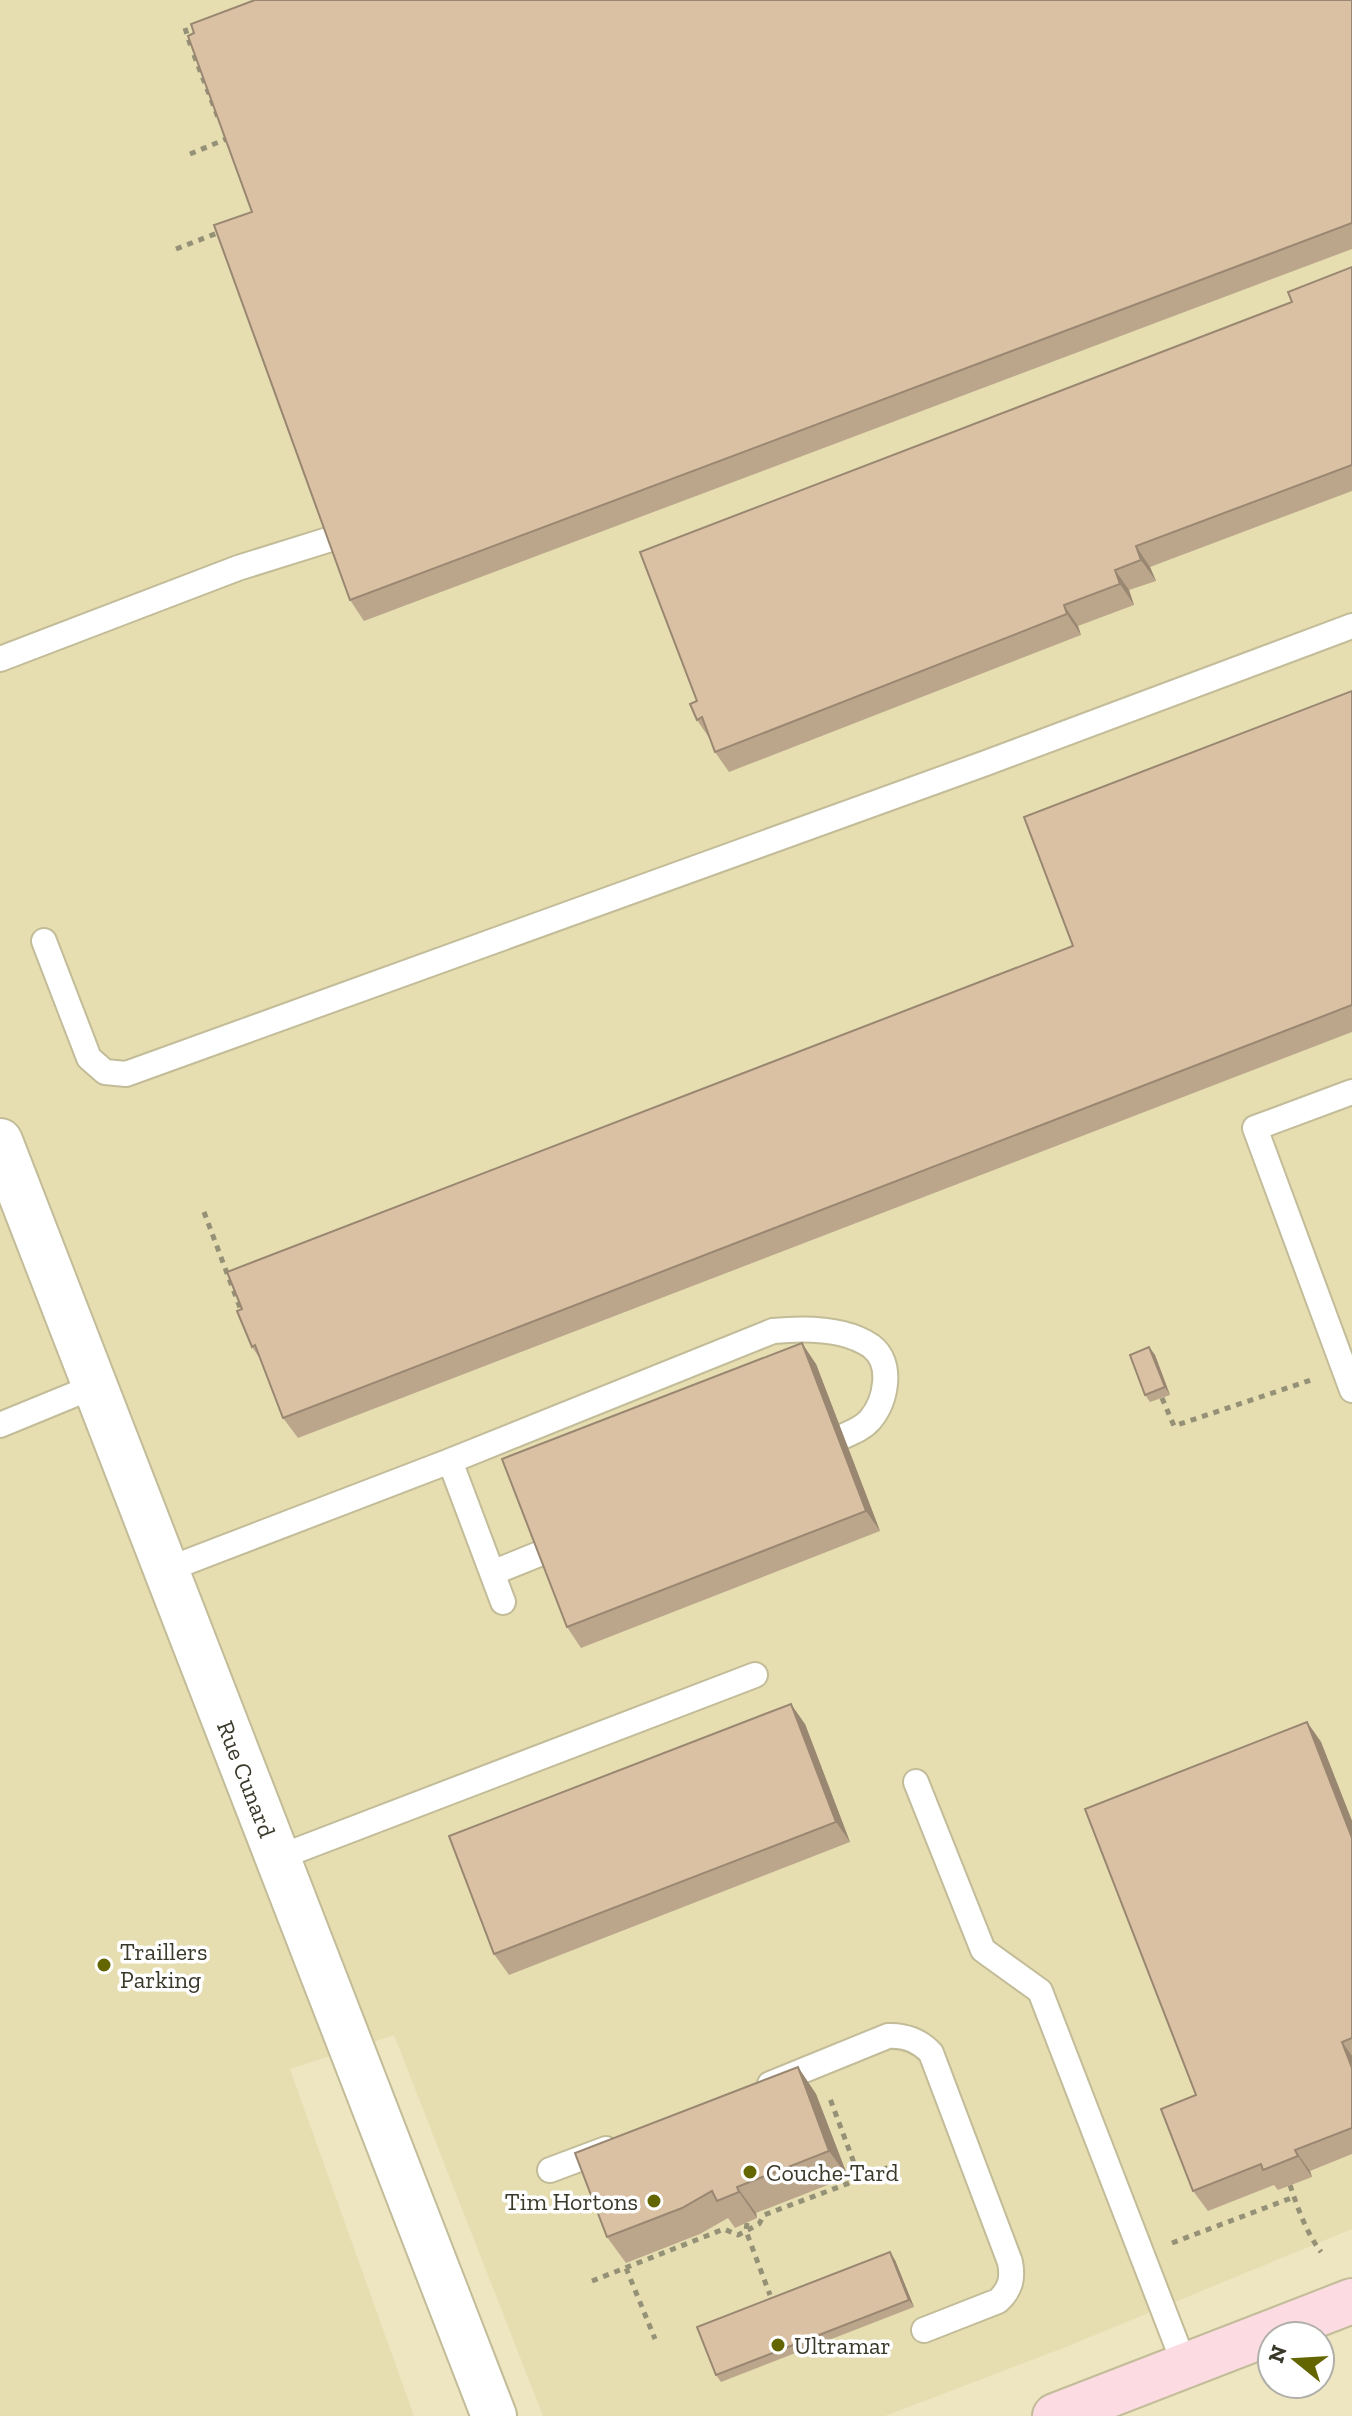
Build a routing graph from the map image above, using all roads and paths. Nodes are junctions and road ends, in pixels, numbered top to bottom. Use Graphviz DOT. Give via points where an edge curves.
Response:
graph roads {
  1 [pos="185,28"];
  2 [pos="205,44"];
  3 [pos="192,50"];
  4 [pos="220,124"];
  5 [pos="231,152"];
  6 [pos="190,154"];
  7 [pos="230,229"];
  8 [pos="176,249"];
  9 [pos="334,538"];
  10 [pos="1352,626"];
  11 [pos="0,659"];
  12 [pos="44,941"];
  13 [pos="1352,1092"];
  14 [pos="0,1141"];
  15 [pos="204,1212"];
  16 [pos="249,1312"];
  17 [pos="1342,1334"];
  18 [pos="1348,1379"];
  19 [pos="95,1386"];
  20 [pos="1162,1398"];
  21 [pos="0,1425"];
  22 [pos="844,1436"];
  23 [pos="450,1461"];
  24 [pos="544,1552"];
  25 [pos="166,1570"];
  26 [pos="492,1573"];
  27 [pos="503,1602"];
  28 [pos="755,1675"];
  29 [pos="916,1782"];
  30 [pos="277,1858"];
  31 [pos="822,2090"];
  32 [pos="748,2093"];
  33 [pos="621,2143"];
  34 [pos="894,2165"];
  35 [pos="550,2170"];
  36 [pos="860,2179"];
  37 [pos="1290,2185"];
  38 [pos="1294,2197"];
  39 [pos="747,2223"];
  40 [pos="1206,2230"];
  41 [pos="746,2231"];
  42 [pos="1321,2252"];
  43 [pos="626,2268"];
  44 [pos="592,2281"];
  45 [pos="770,2295"];
  46 [pos="1352,2301"];
  47 [pos="924,2330"];
  48 [pos="655,2339"];
  49 [pos="1185,2366"];
  50 [pos="494,2416"];
  51 [pos="1055,2416"];
  1 -- 3 [label="path"];
  2 -- 3 [label="path"];
  3 -- 4 [label="path"];
  5 -- 6 [label="path" via="226,139"];
  7 -- 8 [label="path"];
  9 -- 11 [label="lane" via="238,568"];
  10 -- 12 [label="lane" via="126,1074 105,1072 89,1058"];
  13 -- 17 [label="lane" via="1255,1128"];
  14 -- 19 [label="street, Rue Cunard"];
  15 -- 16 [label="path" via="243,1315"];
  17 -- 18 [label="lane"];
  18 -- 20 [label="path" via="1174,1426"];
  19 -- 21 [label="lane"];
  19 -- 25 [label="street, Rue Cunard"];
  22 -- 23 [label="lane" via="869,1422 878,1407 884,1393 882,1359 857,1339 791,1329 773,1331"];
  23 -- 25 [label="lane"];
  23 -- 26 [label="lane"];
  24 -- 26 [label="lane"];
  25 -- 30 [label="street, Rue Cunard"];
  26 -- 27 [label="lane"];
  28 -- 30 [label="lane"];
  29 -- 49 [label="lane" via="983,1950 1040,1991"];
  30 -- 50 [label="street, Rue Cunard"];
  31 -- 36 [label="path" via="828,2093"];
  32 -- 47 [label="lane" via="888,2036 907,2037 931,2053 1012,2279 998,2301"];
  33 -- 35 [label="lane"];
  34 -- 36 [label="path"];
  36 -- 41 [label="path" via="764,2215"];
  37 -- 38 [label="path"];
  38 -- 40 [label="path"];
  38 -- 42 [label="path"];
  39 -- 41 [label="path"];
  41 -- 43 [label="path" via="738,2235 724,2229"];
  41 -- 45 [label="path"];
  43 -- 44 [label="path"];
  43 -- 48 [label="path"];
  46 -- 49 [label="street"];
  49 -- 51 [label="street"];
}
